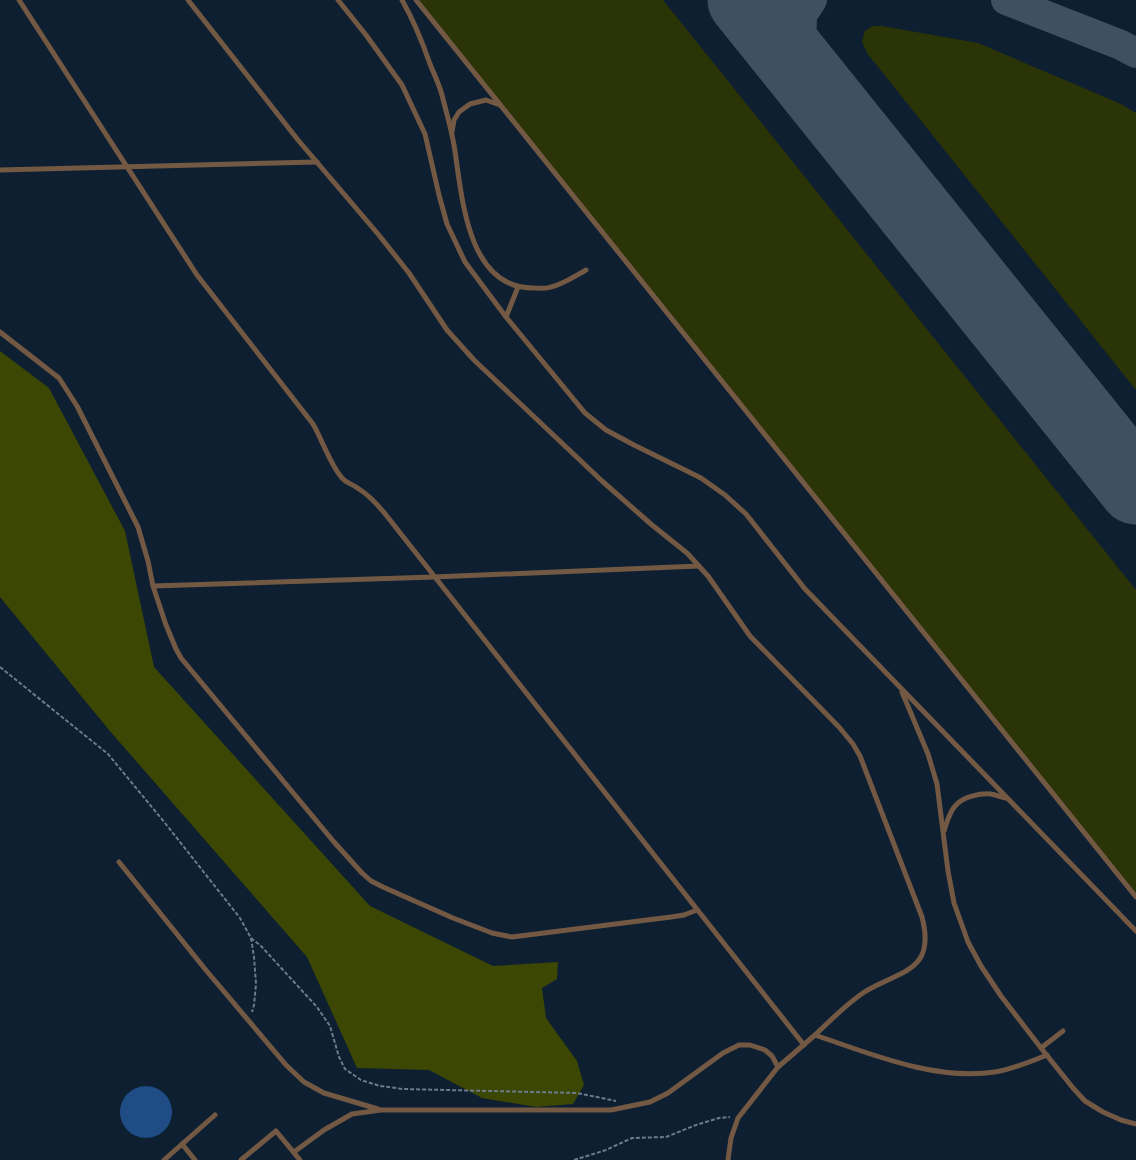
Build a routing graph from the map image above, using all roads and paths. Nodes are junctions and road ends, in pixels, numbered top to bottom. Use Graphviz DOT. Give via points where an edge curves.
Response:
graph roads {
  1 [pos="20,0"];
  2 [pos="188,0"];
  3 [pos="338,0"];
  4 [pos="402,0"];
  5 [pos="416,0"];
  6 [pos="500,105"];
  7 [pos="451,134"];
  8 [pos="317,162"];
  9 [pos="127,167"];
  10 [pos="0,170"];
  11 [pos="586,270"];
  12 [pos="518,287"];
  13 [pos="506,317"];
  14 [pos="0,332"];
  15 [pos="699,566"];
  16 [pos="434,577"];
  17 [pos="153,586"];
  18 [pos="0,667"];
  19 [pos="900,688"];
  20 [pos="1007,798"];
  21 [pos="943,833"];
  22 [pos="119,862"];
  23 [pos="1136,897"];
  24 [pos="697,910"];
  25 [pos="1136,931"];
  26 [pos="251,938"];
  27 [pos="250,1020"];
  28 [pos="1063,1031"];
  29 [pos="815,1035"];
  30 [pos="804,1045"];
  31 [pos="1041,1048"];
  32 [pos="1047,1055"];
  33 [pos="778,1067"];
  34 [pos="617,1101"];
  35 [pos="381,1110"];
  36 [pos="215,1115"];
  37 [pos="738,1118"];
  38 [pos="1136,1124"];
  39 [pos="182,1144"];
  40 [pos="294,1152"];
  41 [pos="164,1160"];
  42 [pos="195,1160"];
  43 [pos="241,1160"];
  44 [pos="300,1160"];
  45 [pos="574,1160"];
  46 [pos="728,1160"];
  1 -- 9 [label="lane"];
  2 -- 8 [label="lane"];
  3 -- 13 [label="lane" via="402,85 426,134 447,224 465,262"];
  4 -- 7 [label="lane" via="414,22 441,93"];
  5 -- 6 [label="lane"];
  6 -- 7 [label="lane" via="486,100 470,104 454,120"];
  6 -- 23 [label="lane"];
  7 -- 12 [label="lane" via="464,210 475,244 485,264 498,276"];
  8 -- 9 [label="lane"];
  8 -- 15 [label="lane" via="383,239 447,330 474,360 602,481 688,553"];
  9 -- 10 [label="lane"];
  9 -- 16 [label="lane" via="197,275 313,424 322,438 335,470 344,480 372,500"];
  11 -- 12 [label="lane" via="550,288"];
  12 -- 13 [label="lane"];
  13 -- 19 [label="lane" via="585,413 606,430 702,478 746,514 805,589"];
  14 -- 17 [label="lane" via="59,378 69,392 138,527"];
  15 -- 16 [label="lane"];
  15 -- 29 [label="lane" via="750,636 853,744 860,756 922,917 926,939 918,962 903,974 867,991 849,1003"];
  16 -- 17 [label="lane"];
  16 -- 24 [label="lane"];
  17 -- 24 [label="lane" via="172,639 186,665 351,862 371,881 453,918 492,933 512,937 672,917"];
  18 -- 26 [label="path" via="108,754 240,918"];
  19 -- 20 [label="lane"];
  19 -- 21 [label="lane" via="937,784"];
  20 -- 21 [label="lane" via="991,794 965,799 956,805 949,815"];
  20 -- 25 [label="lane"];
  21 -- 31 [label="lane" via="954,903 968,942 980,966"];
  22 -- 27 [label="lane"];
  24 -- 30 [label="lane"];
  26 -- 27 [label="path" via="256,984"];
  26 -- 34 [label="path" via="317,1007 330,1026 345,1068 360,1080 403,1089 577,1093"];
  27 -- 35 [label="lane" via="286,1065 304,1082 324,1093"];
  28 -- 31 [label="lane"];
  29 -- 30 [label="lane"];
  29 -- 32 [label="lane" via="902,1065 950,1072 994,1072 1026,1064"];
  30 -- 33 [label="lane"];
  31 -- 32 [label="lane"];
  32 -- 38 [label="lane" via="1085,1101 1103,1112"];
  33 -- 35 [label="lane" via="765,1050 750,1044 740,1045 723,1053 668,1093 650,1102 611,1110"];
  33 -- 37 [label="lane"];
  35 -- 40 [label="lane" via="352,1114"];
  36 -- 39 [label="lane"];
  37 -- 45 [label="path" via="719,1118 666,1137 632,1138"];
  37 -- 46 [label="lane" via="731,1138"];
  39 -- 41 [label="lane"];
  39 -- 42 [label="lane"];
  40 -- 43 [label="lane" via="276,1131"];
  40 -- 44 [label="lane"];
}
